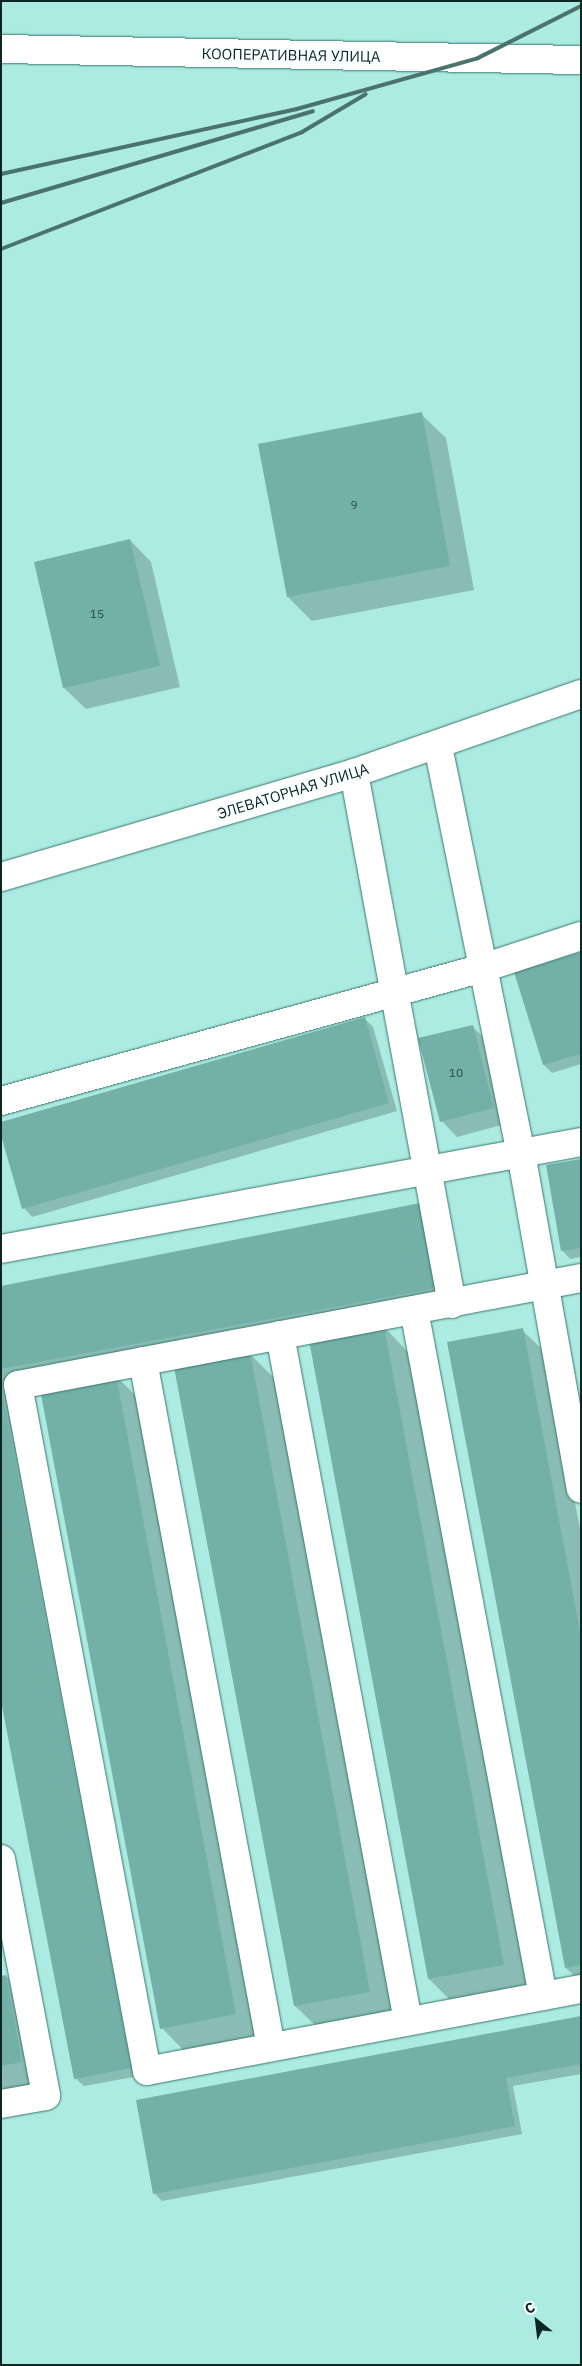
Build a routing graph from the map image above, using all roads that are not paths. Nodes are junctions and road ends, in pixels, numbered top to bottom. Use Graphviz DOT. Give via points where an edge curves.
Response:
graph roads {
  1 [pos="1,49"];
  2 [pos="581,60"];
  3 [pos="581,694"];
  4 [pos="438,746"];
  5 [pos="354,774"];
  6 [pos="1,877"];
  7 [pos="581,936"];
  8 [pos="483,968"];
  9 [pos="394,990"];
  10 [pos="1,1101"];
  11 [pos="581,1142"];
  12 [pos="521,1153"];
  13 [pos="427,1168"];
  14 [pos="1,1249"];
  15 [pos="581,1278"];
  16 [pos="543,1285"];
  17 [pos="452,1304"];
  18 [pos="414,1310"];
  19 [pos="280,1335"];
  20 [pos="143,1362"];
  21 [pos="581,1488"];
  22 [pos="1,1859"];
  23 [pos="10,1950"];
  24 [pos="581,1989"];
  25 [pos="543,1996"];
  26 [pos="408,2021"];
  27 [pos="272,2047"];
  28 [pos="1,2104"];
  1 -- 2 [label="street, КООПЕРАТИВНАЯ УЛИЦА"];
  3 -- 4 [label="street, ЭЛЕВАТОРНАЯ УЛИЦА"];
  4 -- 5 [label="street, ЭЛЕВАТОРНАЯ УЛИЦА"];
  4 -- 8 [label="street"];
  5 -- 6 [label="street, ЭЛЕВАТОРНАЯ УЛИЦА"];
  5 -- 9 [label="street"];
  7 -- 8 [label="street"];
  8 -- 9 [label="street"];
  8 -- 12 [label="street"];
  9 -- 10 [label="street"];
  9 -- 13 [label="street"];
  11 -- 12 [label="street"];
  12 -- 13 [label="street"];
  12 -- 16 [label="street"];
  13 -- 14 [label="street"];
  13 -- 17 [label="street"];
  15 -- 16 [label="street"];
  16 -- 17 [label="street"];
  16 -- 21 [label="street"];
  17 -- 18 [label="street"];
  18 -- 19 [label="street"];
  18 -- 25 [label="street"];
  19 -- 20 [label="street"];
  19 -- 26 [label="street"];
  20 -- 27 [label="street"];
  20 -- 27 [label="street" via="18,1385 147,2071"];
  22 -- 23 [label="street"];
  23 -- 28 [label="street" via="46,2096"];
  24 -- 25 [label="street"];
  25 -- 26 [label="street"];
  26 -- 27 [label="street"];
}
